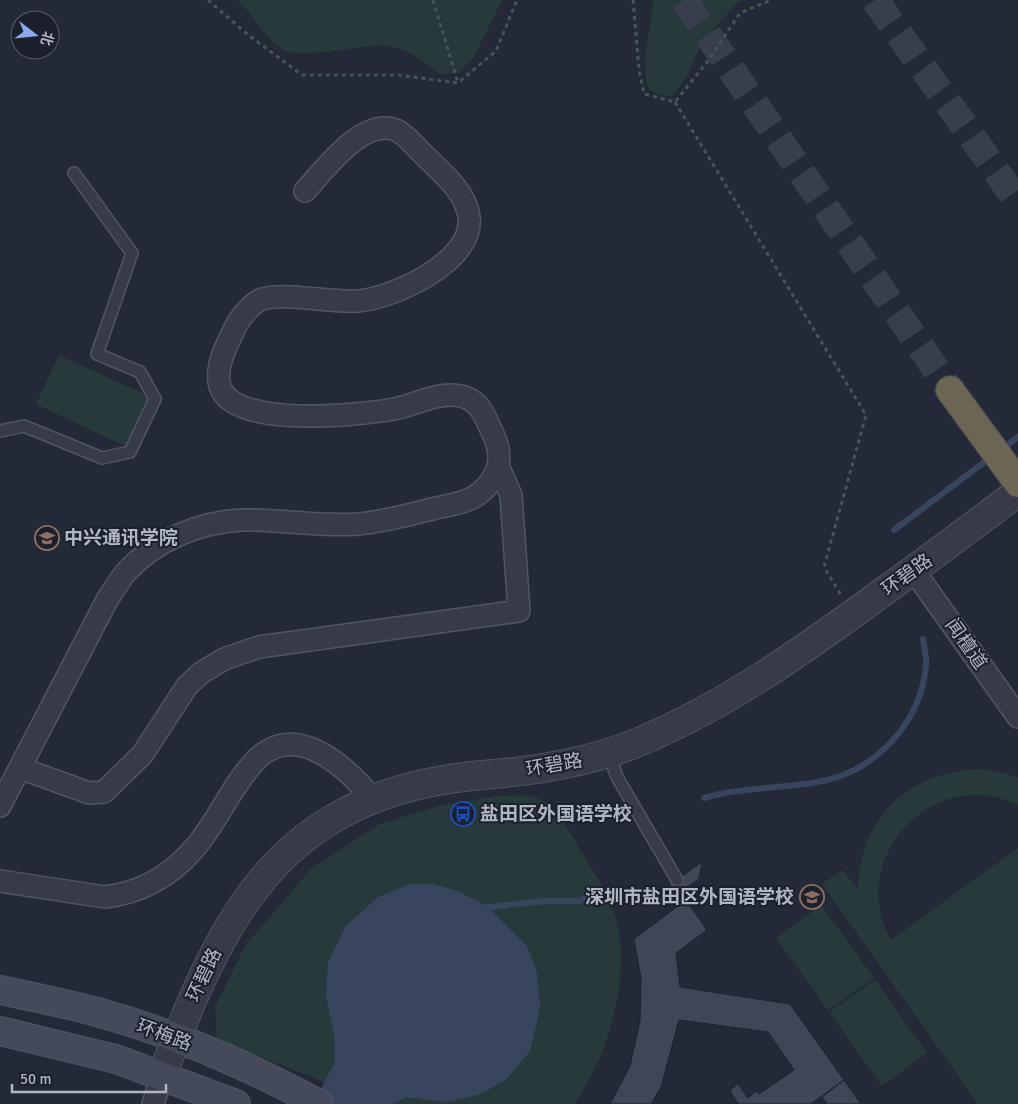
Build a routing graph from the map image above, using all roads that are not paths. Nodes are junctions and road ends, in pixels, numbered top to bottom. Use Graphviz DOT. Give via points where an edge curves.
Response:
graph roads {
  1 [pos="74,173"];
  2 [pos="305,191"];
  3 [pos="950,390"];
  4 [pos="0,431"];
  5 [pos="499,468"];
  6 [pos="1018,483"];
  7 [pos="1018,492"];
  8 [pos="914,571"];
  9 [pos="1018,717"];
  10 [pos="609,755"];
  11 [pos="20,768"];
  12 [pos="373,799"];
  13 [pos="0,806"];
  14 [pos="677,880"];
  15 [pos="0,881"];
  16 [pos="0,990"];
  17 [pos="0,1030"];
  18 [pos="176,1038"];
  19 [pos="162,1075"];
  20 [pos="313,1101"];
  21 [pos="153,1104"];
  22 [pos="236,1104"];
  1 -- 4 [label="lane" via="132,253 97,354 140,372 155,399 130,452 102,458 24,426"];
  2 -- 5 [label="street" via="349,144 371,129 385,127 400,131 451,182 465,202 470,220 464,244 430,275 360,301 260,299 240,318 219,364 221,391 233,402 262,412 306,417 356,415 453,394 469,398 482,410 500,448"];
  3 -- 6 [label="highway"];
  5 -- 11 [label="street" via="488,485 472,499 418,513 359,524 241,520 201,526 173,536 126,572 107,600"];
  5 -- 11 [label="street" via="511,495 519,611 259,647 224,658 187,686 142,755 104,792 89,793"];
  7 -- 8 [label="street, 环碧路"];
  8 -- 9 [label="street, 闻檀道"];
  8 -- 10 [label="street, 环碧路" via="788,661 727,699"];
  10 -- 12 [label="street, 环碧路" via="531,770 444,780"];
  10 -- 14 [label="lane" via="617,777"];
  11 -- 13 [label="street"];
  12 -- 15 [label="street" via="358,780 321,753 299,745 275,748 256,760 246,772 194,850 174,869 148,885 119,896 105,897"];
  12 -- 18 [label="street, 环碧路" via="306,836 259,883 213,953"];
  16 -- 18 [label="main road, 环梅路" via="97,1012"];
  17 -- 19 [label="main road, 环梅路" via="104,1055"];
  18 -- 19 [label="street, 环碧路"];
  18 -- 20 [label="main road, 环梅路"];
  19 -- 21 [label="street"];
  19 -- 22 [label="main road, 环梅路"];
}
